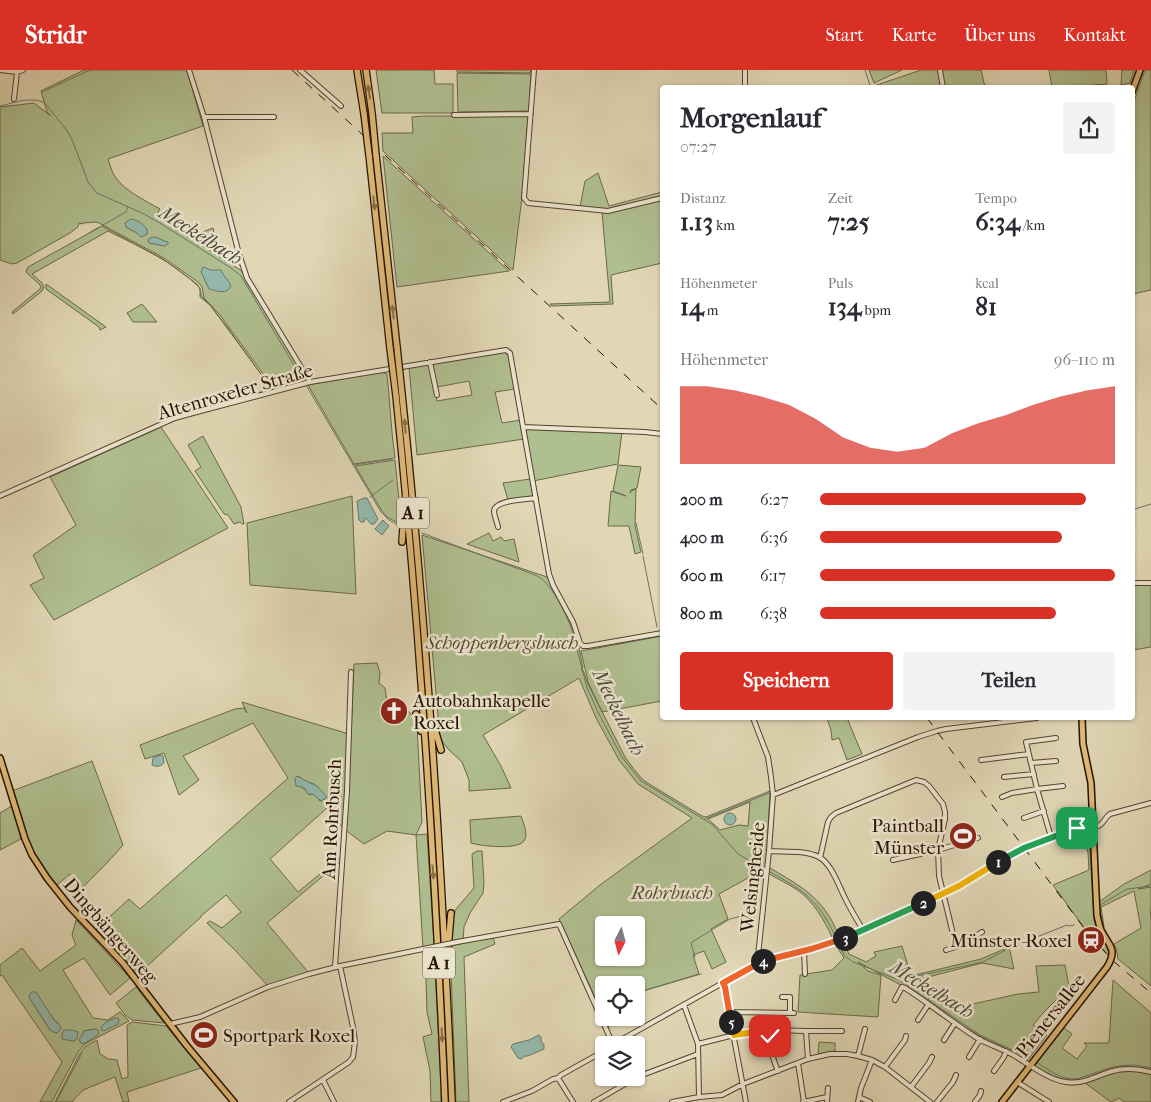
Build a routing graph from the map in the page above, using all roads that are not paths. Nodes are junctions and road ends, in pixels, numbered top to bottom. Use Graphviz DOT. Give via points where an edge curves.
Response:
graph roads {
  1 [pos="2,70"];
  2 [pos="23,70"];
  3 [pos="189,70"];
  4 [pos="300,70"];
  5 [pos="357,70"];
  6 [pos="366,70"];
  7 [pos="534,70"];
  8 [pos="745,70"];
  9 [pos="940,70"];
  10 [pos="1140,70"];
  11 [pos="17,72"];
  12 [pos="746,85"];
  13 [pos="942,85"];
  14 [pos="1135,85"];
  15 [pos="14,99"];
  16 [pos="341,106"];
  17 [pos="530,114"];
  18 [pos="454,115"];
  19 [pos="204,117"];
  20 [pos="274,117"];
  21 [pos="660,198"];
  22 [pos="394,348"];
  23 [pos="430,362"];
  24 [pos="309,382"];
  25 [pos="437,394"];
  26 [pos="399,395"];
  27 [pos="523,426"];
  28 [pos="660,434"];
  29 [pos="405,494"];
  30 [pos="0,496"];
  31 [pos="536,498"];
  32 [pos="498,527"];
  33 [pos="402,542"];
  34 [pos="1135,582"];
  35 [pos="1151,583"];
  36 [pos="660,633"];
  37 [pos="351,672"];
  38 [pos="429,703"];
  39 [pos="416,714"];
  40 [pos="754,720"];
  41 [pos="1020,720"];
  42 [pos="1082,720"];
  43 [pos="1056,738"];
  44 [pos="441,750"];
  45 [pos="1029,754"];
  46 [pos="426,755"];
  47 [pos="0,758"];
  48 [pos="981,760"];
  49 [pos="1056,761"];
  50 [pos="1031,763"];
  51 [pos="1034,774"];
  52 [pos="1004,777"];
  53 [pos="1063,786"];
  54 [pos="1037,789"];
  55 [pos="773,795"];
  56 [pos="1002,798"];
  57 [pos="1151,803"];
  58 [pos="1044,811"];
  59 [pos="1024,818"];
  60 [pos="1094,827"];
  61 [pos="1052,837"];
  62 [pos="978,838"];
  63 [pos="938,850"];
  64 [pos="769,851"];
  65 [pos="820,858"];
  66 [pos="893,860"];
  67 [pos="944,894"];
  68 [pos="451,913"];
  69 [pos="863,930"];
  70 [pos="982,932"];
  71 [pos="959,946"];
  72 [pos="946,950"];
  73 [pos="804,951"];
  74 [pos="760,962"];
  75 [pos="337,966"];
  76 [pos="446,969"];
  77 [pos="805,974"];
  78 [pos="723,983"];
  79 [pos="782,997"];
  80 [pos="895,1000"];
  81 [pos="595,1003"];
  82 [pos="684,1005"];
  83 [pos="928,1005"];
  84 [pos="729,1012"];
  85 [pos="918,1020"];
  86 [pos="955,1023"];
  87 [pos="170,1024"];
  88 [pos="865,1029"];
  89 [pos="770,1030"];
  90 [pos="806,1031"];
  91 [pos="842,1031"];
  92 [pos="734,1035"];
  93 [pos="629,1036"];
  94 [pos="906,1036"];
  95 [pos="980,1039"];
  96 [pos="944,1040"];
  97 [pos="698,1044"];
  98 [pos="1006,1051"];
  99 [pos="698,1054"];
  100 [pos="595,1056"];
  101 [pos="858,1056"];
  102 [pos="932,1056"];
  103 [pos="969,1057"];
  104 [pos="808,1059"];
  105 [pos="872,1060"];
  106 [pos="798,1064"];
  107 [pos="1030,1065"];
  108 [pos="885,1067"];
  109 [pos="778,1071"];
  110 [pos="997,1071"];
  111 [pos="1151,1072"];
  112 [pos="645,1074"];
  113 [pos="956,1075"];
  114 [pos="558,1078"];
  115 [pos="323,1080"];
  116 [pos="1017,1082"];
  117 [pos="743,1084"];
  118 [pos="619,1086"];
  119 [pos="911,1087"];
  120 [pos="828,1088"];
  121 [pos="981,1091"];
  122 [pos="699,1097"];
  123 [pos="859,1097"];
  124 [pos="827,1099"];
  125 [pos="234,1102"];
  126 [pos="289,1102"];
  127 [pos="334,1102"];
  128 [pos="445,1102"];
  129 [pos="452,1102"];
  130 [pos="503,1102"];
  131 [pos="573,1102"];
  132 [pos="594,1102"];
  133 [pos="672,1102"];
  134 [pos="746,1102"];
  135 [pos="804,1102"];
  136 [pos="858,1102"];
  137 [pos="870,1102"];
  138 [pos="930,1102"];
  139 [pos="937,1102"];
  140 [pos="975,1102"];
  141 [pos="1002,1102"];
  142 [pos="1049,1102"];
  1 -- 11 [label="street"];
  2 -- 11 [label="street"];
  3 -- 19 [label="street"];
  4 -- 16 [label="street"];
  5 -- 22 [label="highway, A 1, one-way, bridge"];
  22 -- 6 [label="highway, A 1, one-way, bridge"];
  7 -- 17 [label="street"];
  8 -- 12 [label="street"];
  9 -- 13 [label="street"];
  10 -- 14 [label="main road"];
  11 -- 15 [label="street"];
  17 -- 18 [label="street"];
  17 -- 21 [label="street" via="524,198 528,203 608,211"];
  19 -- 20 [label="street"];
  19 -- 24 [label="street" via="247,278"];
  22 -- 26 [label="highway, A 1, bridge"];
  23 -- 24 [label="street, Altenroxeler Straße"];
  23 -- 25 [label="street"];
  23 -- 27 [label="street, Altenroxeler Straße" via="506,350 510,353"];
  24 -- 30 [label="street, Altenroxeler Straße" via="175,418"];
  26 -- 29 [label="highway, A 1"];
  38 -- 26 [label="highway, A 1, one-way"];
  27 -- 28 [label="street"];
  27 -- 31 [label="street, Altenroxeler Straße"];
  29 -- 33 [label="highway"];
  29 -- 46 [label="highway, A 1"];
  31 -- 32 [label="street" via="497,504 494,511"];
  31 -- 36 [label="street, Altenroxeler Straße" via="549,574 581,645"];
  34 -- 35 [label="street"];
  37 -- 75 [label="street, Am Rohrbusch" via="348,790"];
  38 -- 44 [label="highway"];
  38 -- 76 [label="highway, A 1"];
  39 -- 46 [label="highway"];
  40 -- 55 [label="street, Welsingheide" via="768,757"];
  41 -- 55 [label="street" via="937,730"];
  42 -- 60 [label="main road"];
  43 -- 45 [label="street" via="1026,742"];
  45 -- 48 [label="street"];
  45 -- 50 [label="street"];
  46 -- 128 [label="highway, A 1, one-way"];
  47 -- 87 [label="main road, Dingbängerweg" via="32,855 70,907 123,963"];
  49 -- 50 [label="street"];
  50 -- 51 [label="street"];
  51 -- 52 [label="street"];
  51 -- 54 [label="street"];
  53 -- 54 [label="street"];
  54 -- 56 [label="street"];
  54 -- 58 [label="street"];
  55 -- 64 [label="street, Welsingheide"];
  57 -- 60 [label="street" via="1110,814 1101,825"];
  58 -- 59 [label="street"];
  58 -- 61 [label="street"];
  60 -- 61 [label="street" via="1077,828"];
  60 -- 107 [label="main road, Pienersallee" via="1097,914 1112,956 1107,967"];
  61 -- 67 [label="street" via="1012,854"];
  62 -- 63 [label="street"];
  63 -- 65 [label="street" via="945,819 943,804 929,786 916,780 831,817"];
  63 -- 66 [label="street"];
  63 -- 67 [label="street" via="940,885"];
  64 -- 65 [label="street" via="797,852"];
  64 -- 74 [label="street, Welsingheide"];
  65 -- 69 [label="street" via="831,870"];
  67 -- 69 [label="street"];
  67 -- 71 [label="street"];
  68 -- 76 [label="highway"];
  69 -- 73 [label="street"];
  70 -- 71 [label="street"];
  71 -- 72 [label="street"];
  73 -- 74 [label="street"];
  73 -- 77 [label="street"];
  74 -- 78 [label="street"];
  75 -- 81 [label="street, bridge" via="559,924"];
  75 -- 87 [label="street" via="268,987 200,1017"];
  75 -- 115 [label="street, Am Rohrbusch" via="353,1027 354,1052 350,1062"];
  76 -- 129 [label="highway, A 1"];
  78 -- 82 [label="street"];
  78 -- 84 [label="street"];
  79 -- 84 [label="street" via="790,997 792,1013"];
  80 -- 83 [label="street" via="902,987"];
  82 -- 93 [label="street"];
  82 -- 97 [label="street"];
  83 -- 85 [label="street"];
  83 -- 86 [label="street"];
  84 -- 92 [label="street"];
  86 -- 95 [label="street"];
  86 -- 96 [label="street"];
  87 -- 125 [label="main road, Dingbängerweg"];
  88 -- 101 [label="street"];
  89 -- 90 [label="street"];
  89 -- 92 [label="street"];
  89 -- 109 [label="street" via="772,1056"];
  90 -- 91 [label="street"];
  90 -- 104 [label="street"];
  92 -- 97 [label="street"];
  92 -- 117 [label="street"];
  94 -- 108 [label="street"];
  95 -- 98 [label="street"];
  95 -- 103 [label="street"];
  97 -- 99 [label="street"];
  98 -- 107 [label="street"];
  98 -- 110 [label="street"];
  99 -- 112 [label="street"];
  99 -- 122 [label="street"];
  100 -- 114 [label="street"];
  101 -- 104 [label="street" via="830,1054"];
  101 -- 105 [label="street"];
  102 -- 119 [label="street"];
  104 -- 106 [label="street"];
  105 -- 108 [label="street"];
  105 -- 123 [label="street"];
  106 -- 109 [label="street"];
  106 -- 135 [label="street"];
  107 -- 111 [label="street" via="1055,1079 1073,1083 1124,1069"];
  107 -- 116 [label="main road, Pienersallee"];
  108 -- 119 [label="street"];
  109 -- 117 [label="street"];
  113 -- 139 [label="street"];
  114 -- 130 [label="street"];
  114 -- 131 [label="street"];
  115 -- 126 [label="street, Am Rohrbusch"];
  115 -- 127 [label="street"];
  116 -- 141 [label="main road, Pienersallee"];
  116 -- 142 [label="street"];
  117 -- 122 [label="street" via="722,1095"];
  117 -- 134 [label="street"];
  118 -- 132 [label="street"];
  119 -- 138 [label="street"];
  120 -- 124 [label="street"];
  121 -- 140 [label="street"];
  122 -- 133 [label="street"];
  123 -- 136 [label="street"];
  123 -- 137 [label="street"];
  124 -- 135 [label="street"];
}
